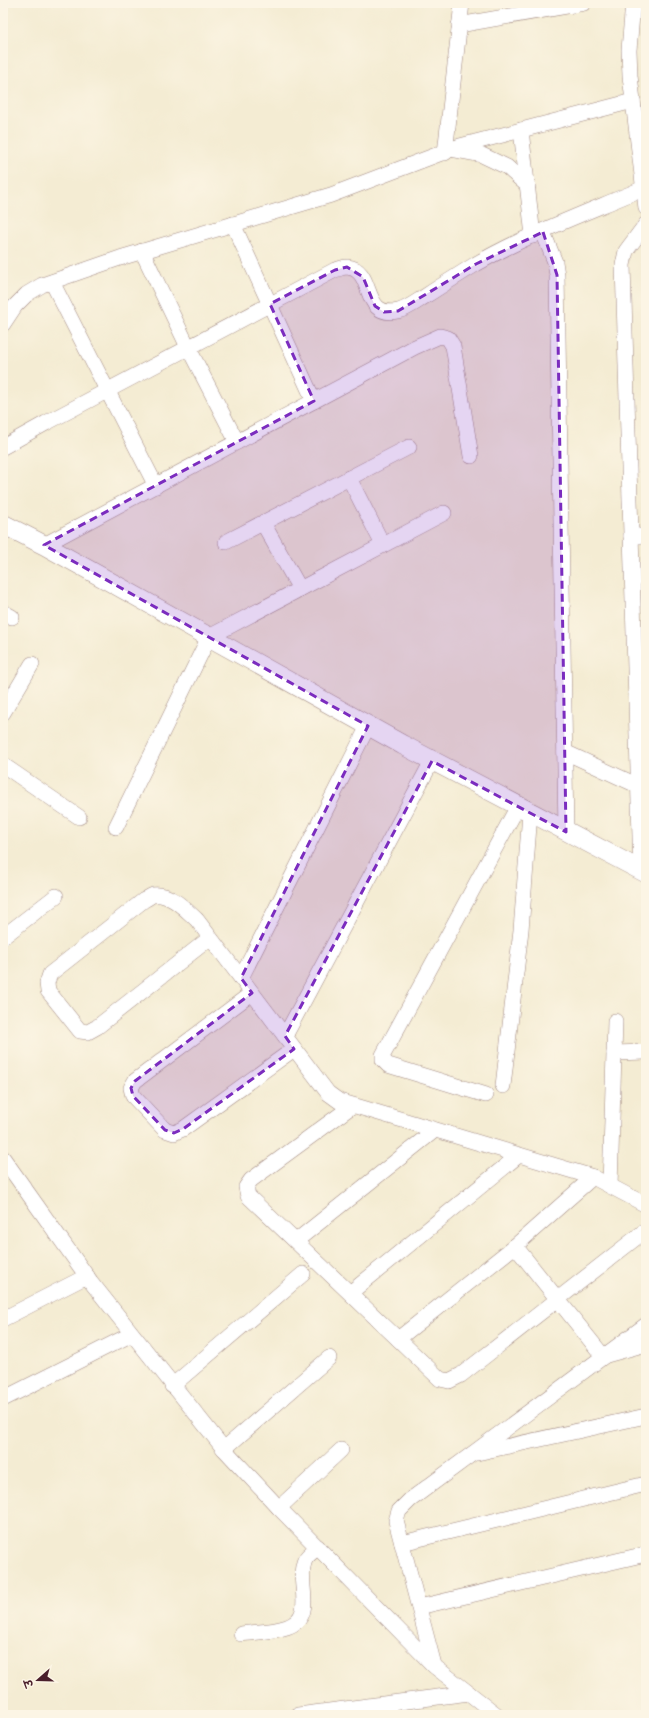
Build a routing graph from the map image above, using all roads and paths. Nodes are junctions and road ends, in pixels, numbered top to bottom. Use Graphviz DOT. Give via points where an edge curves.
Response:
graph roads {
  1 [pos="462,3"];
  2 [pos="584,3"];
  3 [pos="633,3"];
  4 [pos="459,25"];
  5 [pos="633,101"];
  6 [pos="521,130"];
  7 [pos="643,146"];
  8 [pos="449,151"];
  9 [pos="528,186"];
  10 [pos="644,188"];
  11 [pos="646,208"];
  12 [pos="233,224"];
  13 [pos="646,224"];
  14 [pos="538,234"];
  15 [pos="142,251"];
  16 [pos="52,282"];
  17 [pos="270,304"];
  18 [pos="3,324"];
  19 [pos="188,347"];
  20 [pos="107,390"];
  21 [pos="314,401"];
  22 [pos="237,442"];
  23 [pos="3,447"];
  24 [pos="409,447"];
  25 [pos="470,456"];
  26 [pos="349,478"];
  27 [pos="156,486"];
  28 [pos="444,513"];
  29 [pos="264,523"];
  30 [pos="3,524"];
  31 [pos="631,536"];
  32 [pos="646,536"];
  33 [pos="226,542"];
  34 [pos="44,545"];
  35 [pos="383,546"];
  36 [pos="300,589"];
  37 [pos="209,637"];
  38 [pos="32,664"];
  39 [pos="3,713"];
  40 [pos="368,726"];
  41 [pos="565,752"];
  42 [pos="432,761"];
  43 [pos="3,765"];
  44 [pos="642,788"];
  45 [pos="524,810"];
  46 [pos="79,817"];
  47 [pos="116,827"];
  48 [pos="566,832"];
  49 [pos="644,871"];
  50 [pos="56,896"];
  51 [pos="3,936"];
  52 [pos="210,938"];
  53 [pos="241,978"];
  54 [pos="252,993"];
  55 [pos="615,1021"];
  56 [pos="285,1036"];
  57 [pos="294,1049"];
  58 [pos="646,1052"];
  59 [pos="614,1053"];
  60 [pos="503,1086"];
  61 [pos="486,1095"];
  62 [pos="352,1106"];
  63 [pos="435,1130"];
  64 [pos="519,1155"];
  65 [pos="3,1158"];
  66 [pos="593,1177"];
  67 [pos="610,1186"];
  68 [pos="646,1205"];
  69 [pos="646,1230"];
  70 [pos="296,1241"];
  71 [pos="515,1246"];
  72 [pos="303,1274"];
  73 [pos="87,1276"];
  74 [pos="350,1293"];
  75 [pos="558,1299"];
  76 [pos="3,1319"];
  77 [pos="646,1325"];
  78 [pos="132,1334"];
  79 [pos="398,1339"];
  80 [pos="646,1344"];
  81 [pos="603,1356"];
  82 [pos="328,1358"];
  83 [pos="172,1386"];
  84 [pos="3,1399"];
  85 [pos="646,1416"];
  86 [pos="224,1450"];
  87 [pos="341,1450"];
  88 [pos="472,1454"];
  89 [pos="646,1484"];
  90 [pos="279,1508"];
  91 [pos="402,1543"];
  92 [pos="318,1547"];
  93 [pos="646,1554"];
  94 [pos="419,1607"];
  95 [pos="241,1634"];
  96 [pos="434,1666"];
  97 [pos="469,1693"];
  98 [pos="298,1715"];
  99 [pos="497,1715"];
  1 -- 4 [label="street"];
  2 -- 4 [label="street"];
  3 -- 5 [label="street" via="629,50"];
  4 -- 8 [label="street"];
  5 -- 6 [label="street"];
  5 -- 7 [label="street"];
  6 -- 8 [label="street"];
  6 -- 9 [label="street"];
  7 -- 10 [label="street"];
  8 -- 9 [label="street" via="482,154 507,167"];
  8 -- 12 [label="street" via="331,195"];
  9 -- 14 [label="street"];
  10 -- 11 [label="street"];
  10 -- 14 [label="street"];
  12 -- 15 [label="street"];
  12 -- 17 [label="street"];
  13 -- 31 [label="street" via="626,251 624,266"];
  14 -- 17 [label="street" via="476,264 398,311 384,312 375,306 363,276 357,270 347,267 335,270"];
  14 -- 41 [label="street" via="555,262 557,275"];
  15 -- 16 [label="street"];
  15 -- 19 [label="street"];
  16 -- 18 [label="street" via="27,294"];
  16 -- 20 [label="street"];
  17 -- 19 [label="street"];
  17 -- 21 [label="street"];
  19 -- 20 [label="street"];
  19 -- 22 [label="street"];
  20 -- 23 [label="street"];
  20 -- 27 [label="street"];
  21 -- 22 [label="street"];
  21 -- 25 [label="street" via="429,340 440,336 448,338 453,346 457,366"];
  22 -- 27 [label="street"];
  24 -- 26 [label="street"];
  26 -- 29 [label="street"];
  26 -- 35 [label="street"];
  27 -- 34 [label="street"];
  28 -- 35 [label="street"];
  29 -- 33 [label="street"];
  29 -- 36 [label="street"];
  30 -- 34 [label="main road"];
  31 -- 32 [label="street"];
  31 -- 44 [label="street"];
  34 -- 37 [label="main road"];
  35 -- 36 [label="street"];
  36 -- 37 [label="street"];
  37 -- 40 [label="main road"];
  37 -- 47 [label="street"];
  38 -- 39 [label="street"];
  40 -- 42 [label="main road"];
  40 -- 53 [label="street"];
  41 -- 44 [label="street"];
  41 -- 48 [label="street"];
  42 -- 45 [label="main road"];
  42 -- 56 [label="street"];
  43 -- 46 [label="street"];
  44 -- 49 [label="street"];
  45 -- 48 [label="main road"];
  45 -- 60 [label="street" via="521,930"];
  45 -- 61 [label="street" via="383,1055 383,1060 388,1064"];
  48 -- 49 [label="main road"];
  50 -- 51 [label="street"];
  52 -- 52 [label="street" via="197,920 182,906 166,897 153,895 50,974 48,991 80,1030 88,1032 97,1028"];
  52 -- 53 [label="street"];
  53 -- 54 [label="street"];
  54 -- 56 [label="street"];
  54 -- 57 [label="street" via="135,1081 131,1088 133,1096 165,1130 174,1133"];
  55 -- 59 [label="street"];
  56 -- 57 [label="street"];
  57 -- 62 [label="street" via="328,1093"];
  58 -- 59 [label="street"];
  59 -- 67 [label="street"];
  62 -- 63 [label="street"];
  62 -- 70 [label="street" via="251,1180 246,1187 248,1196"];
  63 -- 64 [label="street"];
  63 -- 70 [label="street"];
  64 -- 66 [label="street"];
  64 -- 74 [label="street"];
  65 -- 73 [label="street"];
  66 -- 67 [label="street"];
  66 -- 71 [label="street"];
  67 -- 68 [label="street"];
  69 -- 75 [label="street"];
  70 -- 74 [label="street"];
  71 -- 75 [label="street"];
  71 -- 79 [label="street"];
  72 -- 83 [label="street"];
  73 -- 76 [label="street"];
  73 -- 78 [label="street"];
  74 -- 79 [label="street"];
  75 -- 79 [label="street" via="461,1375 449,1381 440,1379"];
  75 -- 81 [label="street"];
  77 -- 81 [label="street"];
  78 -- 83 [label="street"];
  78 -- 84 [label="street"];
  80 -- 81 [label="street"];
  81 -- 88 [label="street"];
  82 -- 86 [label="street"];
  83 -- 86 [label="street"];
  85 -- 88 [label="street"];
  86 -- 90 [label="street"];
  87 -- 90 [label="street"];
  88 -- 91 [label="street" via="399,1511 396,1521"];
  89 -- 91 [label="street"];
  90 -- 92 [label="street"];
  91 -- 94 [label="street"];
  92 -- 95 [label="street" via="305,1559 304,1603 297,1622 287,1627"];
  92 -- 96 [label="street"];
  93 -- 94 [label="street"];
  94 -- 96 [label="street"];
  96 -- 97 [label="street"];
  97 -- 98 [label="street"];
  97 -- 99 [label="street"];
}
